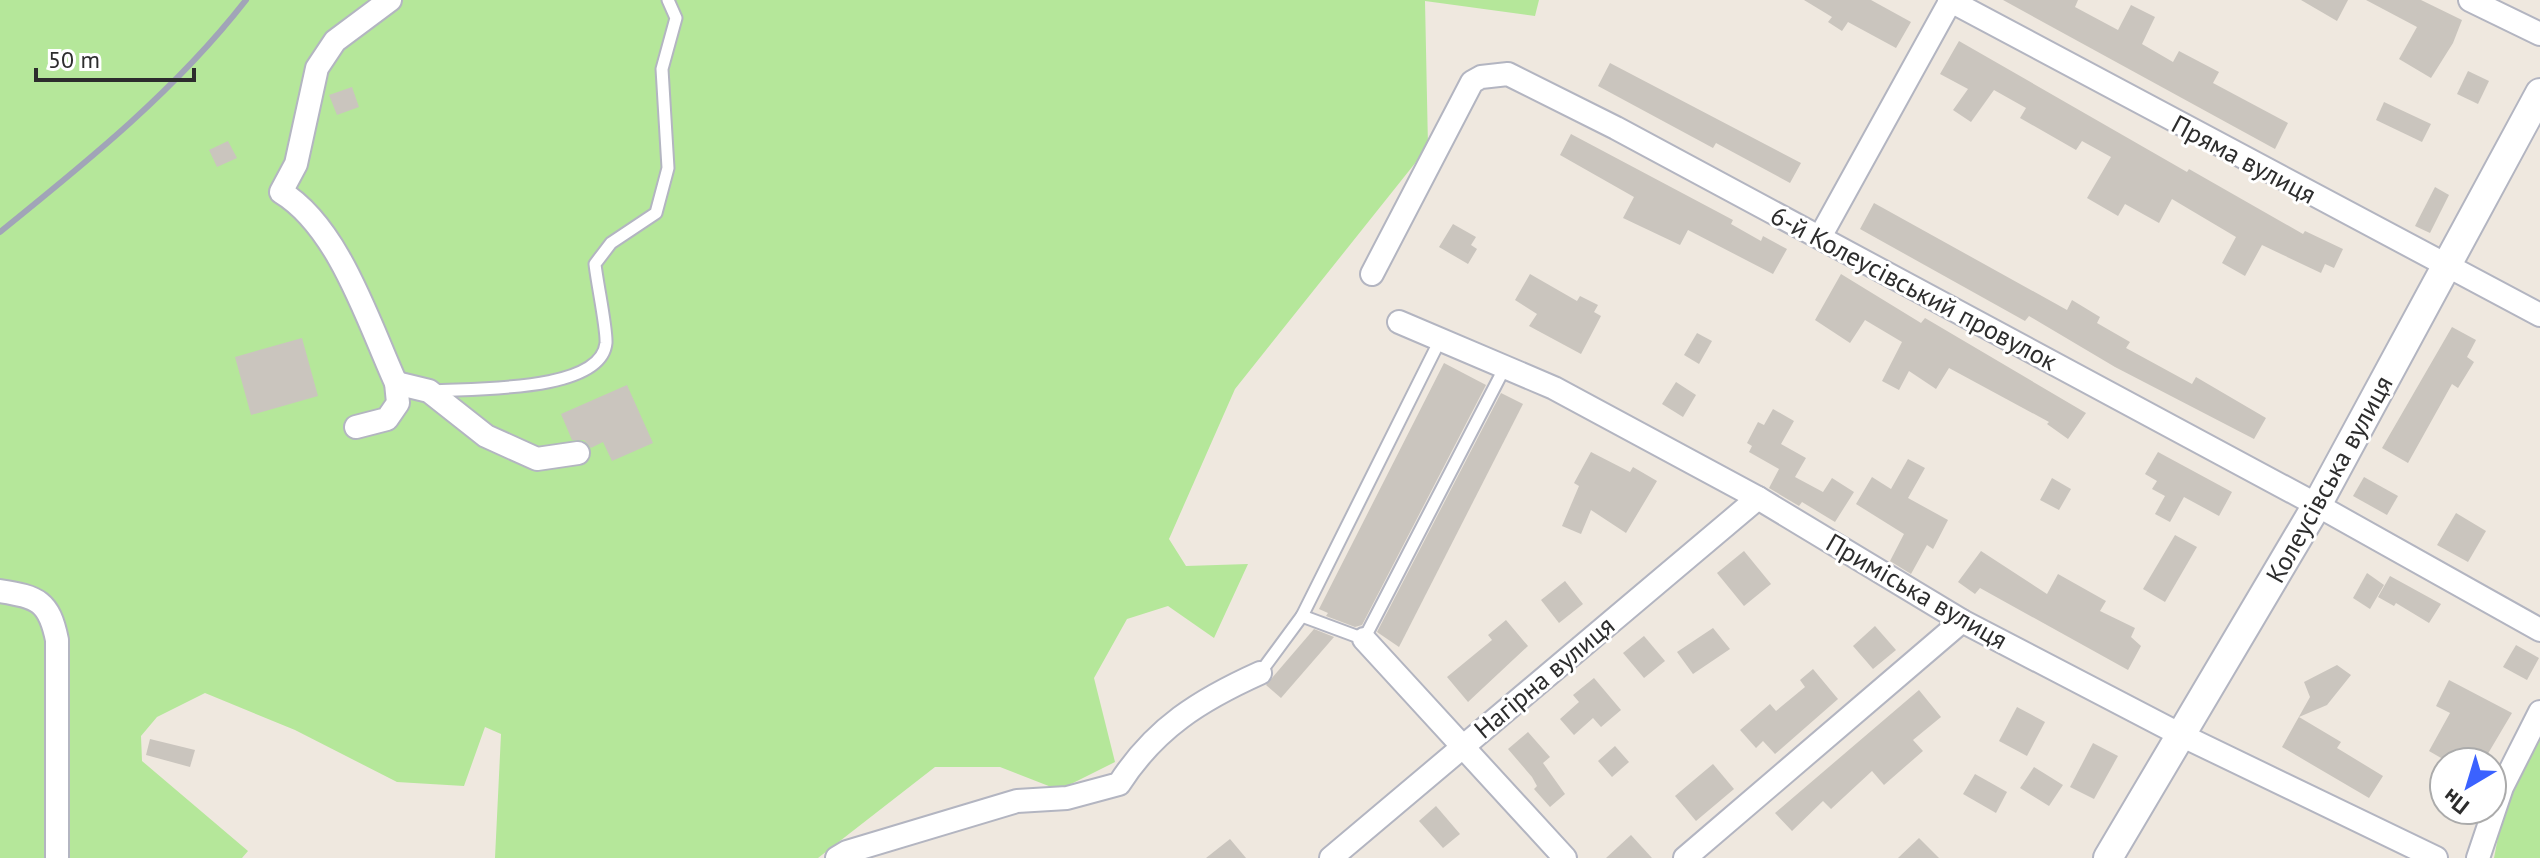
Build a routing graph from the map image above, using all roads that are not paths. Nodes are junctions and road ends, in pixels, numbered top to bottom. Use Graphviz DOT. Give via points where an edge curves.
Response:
graph roads {
  1 [pos="390,0"];
  2 [pos="668,0"];
  3 [pos="1950,0"];
  4 [pos="2470,0"];
  5 [pos="2540,34"];
  6 [pos="2540,93"];
  7 [pos="1820,237"];
  8 [pos="2447,268"];
  9 [pos="1372,274"];
  10 [pos="2540,315"];
  11 [pos="1399,322"];
  12 [pos="1440,340"];
  13 [pos="1505,367"];
  14 [pos="396,383"];
  15 [pos="429,391"];
  16 [pos="356,427"];
  17 [pos="578,453"];
  18 [pos="1758,498"];
  19 [pos="2317,505"];
  20 [pos="0,591"];
  21 [pos="1302,616"];
  22 [pos="1962,621"];
  23 [pos="2540,630"];
  24 [pos="1364,639"];
  25 [pos="1260,673"];
  26 [pos="2540,712"];
  27 [pos="2181,735"];
  28 [pos="1461,747"];
  29 [pos="57,858"];
  30 [pos="837,858"];
  31 [pos="1331,858"];
  32 [pos="1565,858"];
  33 [pos="1685,858"];
  34 [pos="2108,858"];
  35 [pos="2436,858"];
  36 [pos="2478,858"];
  1 -- 14 [label="street" via="335,41 317,68 296,164 281,192 296,201 334,249"];
  2 -- 15 [label="lane" via="676,18 662,69 668,168 656,213 611,243 595,264 606,345 593,368 563,381"];
  3 -- 7 [label="street"];
  3 -- 8 [label="street, Пряма вулиця"];
  4 -- 5 [label="street"];
  6 -- 8 [label="street, Колеусівська вулиця"];
  7 -- 9 [label="street, 6-й Колеусівський провулок" via="1508,74 1472,82"];
  7 -- 19 [label="street, 6-й Колеусівський провулок"];
  8 -- 10 [label="street, Пряма вулиця"];
  8 -- 19 [label="street, Колеусівська вулиця"];
  11 -- 12 [label="street, Приміська вулиця"];
  12 -- 13 [label="street, Приміська вулиця"];
  12 -- 21 [label="lane"];
  13 -- 18 [label="street, Приміська вулиця"];
  13 -- 24 [label="lane"];
  14 -- 15 [label="street"];
  14 -- 16 [label="street" via="398,403 387,419"];
  15 -- 17 [label="street" via="486,436 537,459"];
  18 -- 22 [label="street, Приміська вулиця"];
  18 -- 28 [label="street, Нагірна вулиця"];
  19 -- 23 [label="street, 6-й Колеусівський провулок"];
  19 -- 27 [label="street, Колеусівська вулиця"];
  20 -- 29 [label="street" via="36,599 52,614 57,640"];
  21 -- 24 [label="lane"];
  21 -- 25 [label="lane"];
  22 -- 27 [label="street, Приміська вулиця"];
  22 -- 33 [label="street"];
  24 -- 28 [label="street"];
  25 -- 30 [label="street" via="1189,709 1140,751 1119,784 1067,798 1017,801"];
  26 -- 36 [label="street" via="2502,787"];
  27 -- 34 [label="street, Колеусівська вулиця"];
  27 -- 35 [label="street, Приміська вулиця"];
  28 -- 31 [label="street, Нагірна вулиця"];
  28 -- 32 [label="street"];
}
